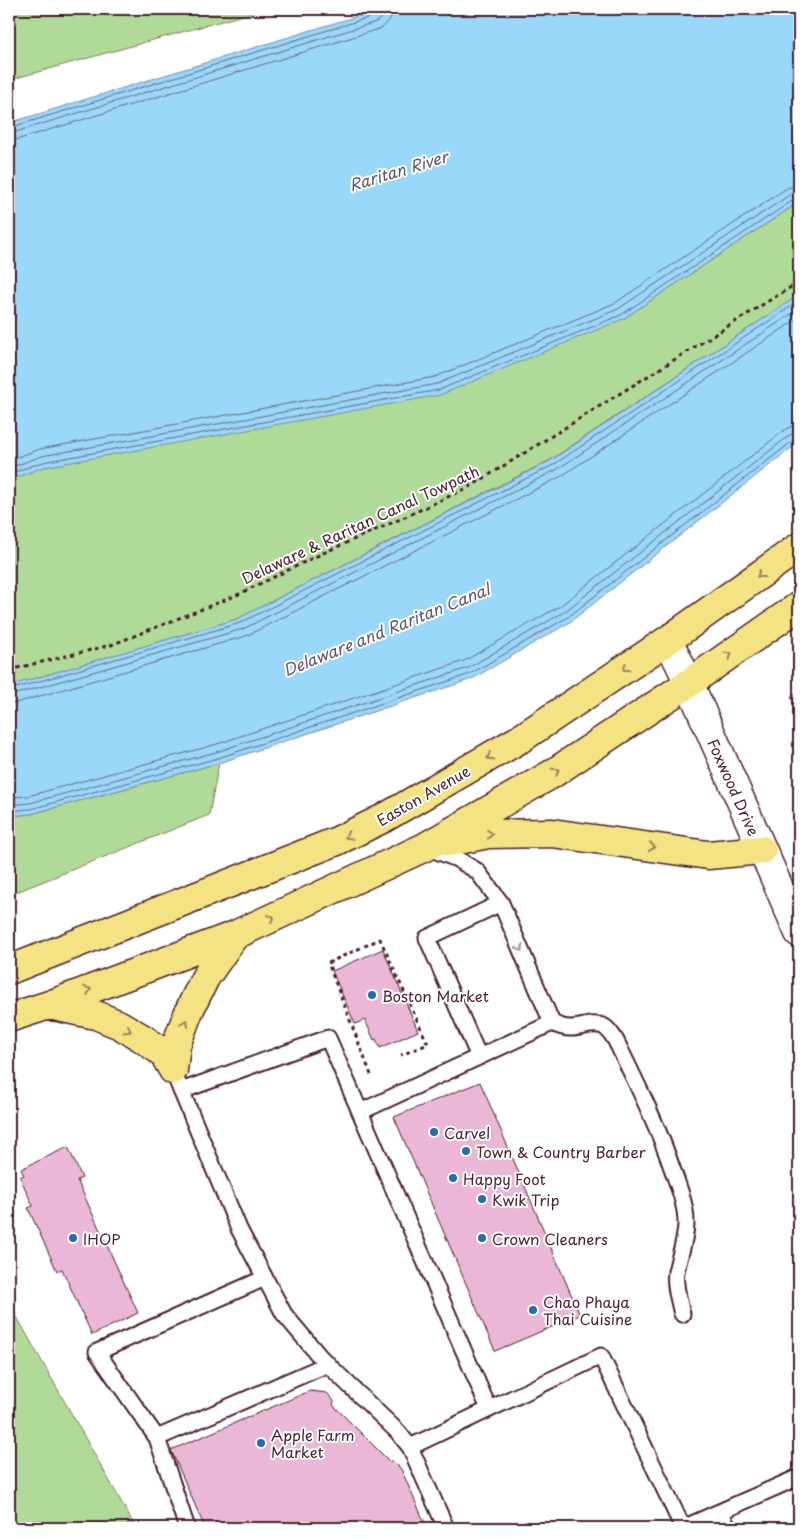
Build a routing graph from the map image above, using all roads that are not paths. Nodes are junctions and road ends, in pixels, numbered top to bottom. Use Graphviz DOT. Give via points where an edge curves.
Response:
graph roads {
  1 [pos="799,547"];
  2 [pos="799,606"];
  3 [pos="668,640"];
  4 [pos="688,683"];
  5 [pos="425,847"];
  6 [pos="762,850"];
  7 [pos="501,903"];
  8 [pos="799,933"];
  9 [pos="234,935"];
  10 [pos="9,970"];
  11 [pos="49,1004"];
  12 [pos="9,1018"];
  13 [pos="552,1023"];
  14 [pos="479,1057"];
  15 [pos="177,1080"];
  16 [pos="360,1112"];
  17 [pos="265,1278"];
  18 [pos="682,1314"];
  19 [pos="328,1364"];
  20 [pos="489,1409"];
  21 [pos="157,1438"];
  22 [pos="410,1447"];
  23 [pos="799,1478"];
  24 [pos="721,1512"];
  25 [pos="187,1528"];
  26 [pos="446,1528"];
  27 [pos="683,1528"];
  28 [pos="728,1528"];
  1 -- 3 [label="main road, Easton Avenue, one-way"];
  4 -- 2 [label="main road, one-way"];
  3 -- 4 [label="street, Foxwood Drive"];
  3 -- 10 [label="main road, Easton Avenue, one-way" via="520,739 337,842"];
  5 -- 4 [label="main road, one-way" via="552,774"];
  4 -- 6 [label="street, Foxwood Drive"];
  5 -- 6 [label="main road, one-way" via="488,834 552,833 708,855"];
  5 -- 7 [label="lane" via="457,859 477,871"];
  9 -- 5 [label="main road, one-way"];
  6 -- 8 [label="street, Foxwood Drive"];
  7 -- 13 [label="lane, one-way"];
  7 -- 14 [label="lane" via="427,938"];
  11 -- 9 [label="main road, one-way"];
  15 -- 9 [label="main road, one-way" via="176,1045 205,978"];
  11 -- 12 [label="main road"];
  11 -- 15 [label="main road, one-way" via="96,1015 142,1038 162,1053"];
  13 -- 14 [label="lane"];
  13 -- 18 [label="lane" via="570,1028 603,1026 610,1032 655,1123 683,1202 686,1224 676,1274 676,1292"];
  14 -- 16 [label="lane"];
  15 -- 16 [label="lane" via="328,1038"];
  15 -- 17 [label="lane" via="239,1229"];
  16 -- 20 [label="lane"];
  17 -- 19 [label="lane" via="284,1314"];
  17 -- 21 [label="lane" via="97,1352"];
  19 -- 21 [label="lane"];
  19 -- 22 [label="lane"];
  20 -- 22 [label="lane"];
  20 -- 27 [label="lane" via="602,1356"];
  21 -- 25 [label="lane"];
  22 -- 26 [label="lane"];
  23 -- 24 [label="lane"];
  24 -- 27 [label="lane"];
  24 -- 28 [label="lane"];
}
